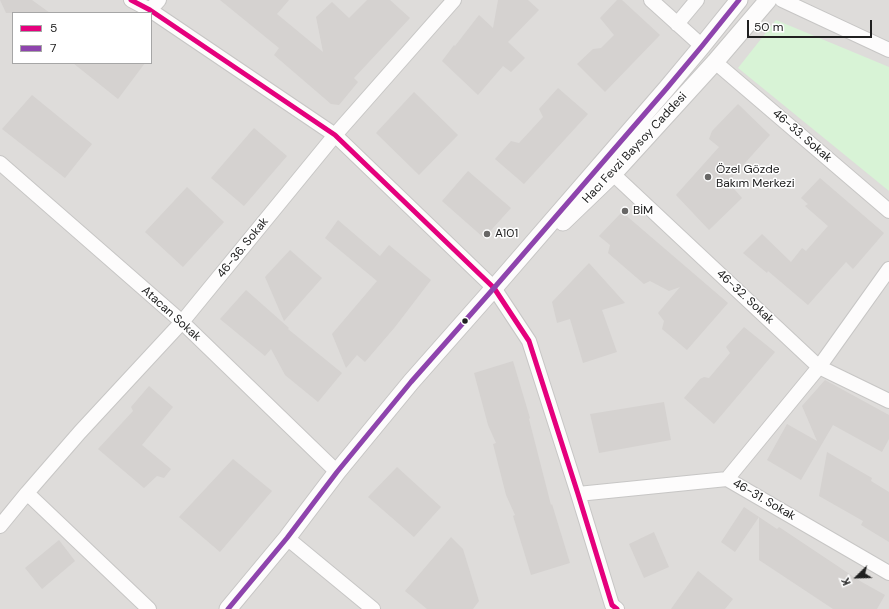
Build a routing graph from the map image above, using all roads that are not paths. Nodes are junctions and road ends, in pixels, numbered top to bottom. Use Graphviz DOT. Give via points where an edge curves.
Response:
graph roads {
  1 [pos="131,0"];
  2 [pos="454,0"];
  3 [pos="650,0"];
  4 [pos="697,0"];
  5 [pos="739,0"];
  6 [pos="768,0"];
  7 [pos="782,0"];
  8 [pos="155,5"];
  9 [pos="677,24"];
  10 [pos="702,46"];
  11 [pos="889,50"];
  12 [pos="715,62"];
  13 [pos="336,135"];
  14 [pos="0,163"];
  15 [pos="613,174"];
  16 [pos="889,211"];
  17 [pos="889,269"];
  18 [pos="494,288"];
  19 [pos="182,322"];
  20 [pos="820,367"];
  21 [pos="889,401"];
  22 [pos="337,472"];
  23 [pos="727,479"];
  24 [pos="27,493"];
  25 [pos="578,494"];
  26 [pos="0,526"];
  27 [pos="287,538"];
  28 [pos="889,573"];
  29 [pos="613,608"];
  30 [pos="149,609"];
  31 [pos="228,609"];
  32 [pos="374,609"];
  1 -- 8 [label="street"];
  2 -- 13 [label="street, 46-36. Sokak"];
  3 -- 9 [label="street"];
  4 -- 9 [label="street"];
  5 -- 10 [label="street, Hacı Fevzi Baysoy Caddesi"];
  6 -- 12 [label="street, Hacı Fevzi Baysoy Caddesi"];
  7 -- 11 [label="street"];
  8 -- 13 [label="street"];
  9 -- 10 [label="street"];
  10 -- 18 [label="street, Hacı Fevzi Baysoy Caddesi"];
  12 -- 15 [label="street, Hacı Fevzi Baysoy Caddesi"];
  12 -- 16 [label="street, 46-33. Sokak"];
  13 -- 18 [label="street"];
  13 -- 19 [label="street, 46-36. Sokak"];
  14 -- 19 [label="street, Atacan Sokak"];
  15 -- 18 [label="street, Hacı Fevzi Baysoy Caddesi"];
  15 -- 20 [label="street, 46-32. Sokak"];
  17 -- 20 [label="street"];
  18 -- 22 [label="street, Hacı Fevzi Baysoy Caddesi" via="411,382"];
  18 -- 25 [label="street" via="529,341"];
  19 -- 22 [label="street, Atacan Sokak"];
  19 -- 24 [label="street, 46-36. Sokak"];
  20 -- 21 [label="street, 46-32. Sokak"];
  20 -- 23 [label="street"];
  22 -- 27 [label="street, Hacı Fevzi Baysoy Caddesi"];
  23 -- 25 [label="street, 46-31. Sokak"];
  23 -- 28 [label="street, 46-31. Sokak"];
  24 -- 26 [label="street, 46-36. Sokak"];
  24 -- 30 [label="street"];
  25 -- 29 [label="street"];
  27 -- 31 [label="street, Hacı Fevzi Baysoy Caddesi"];
  27 -- 32 [label="street"];
}
